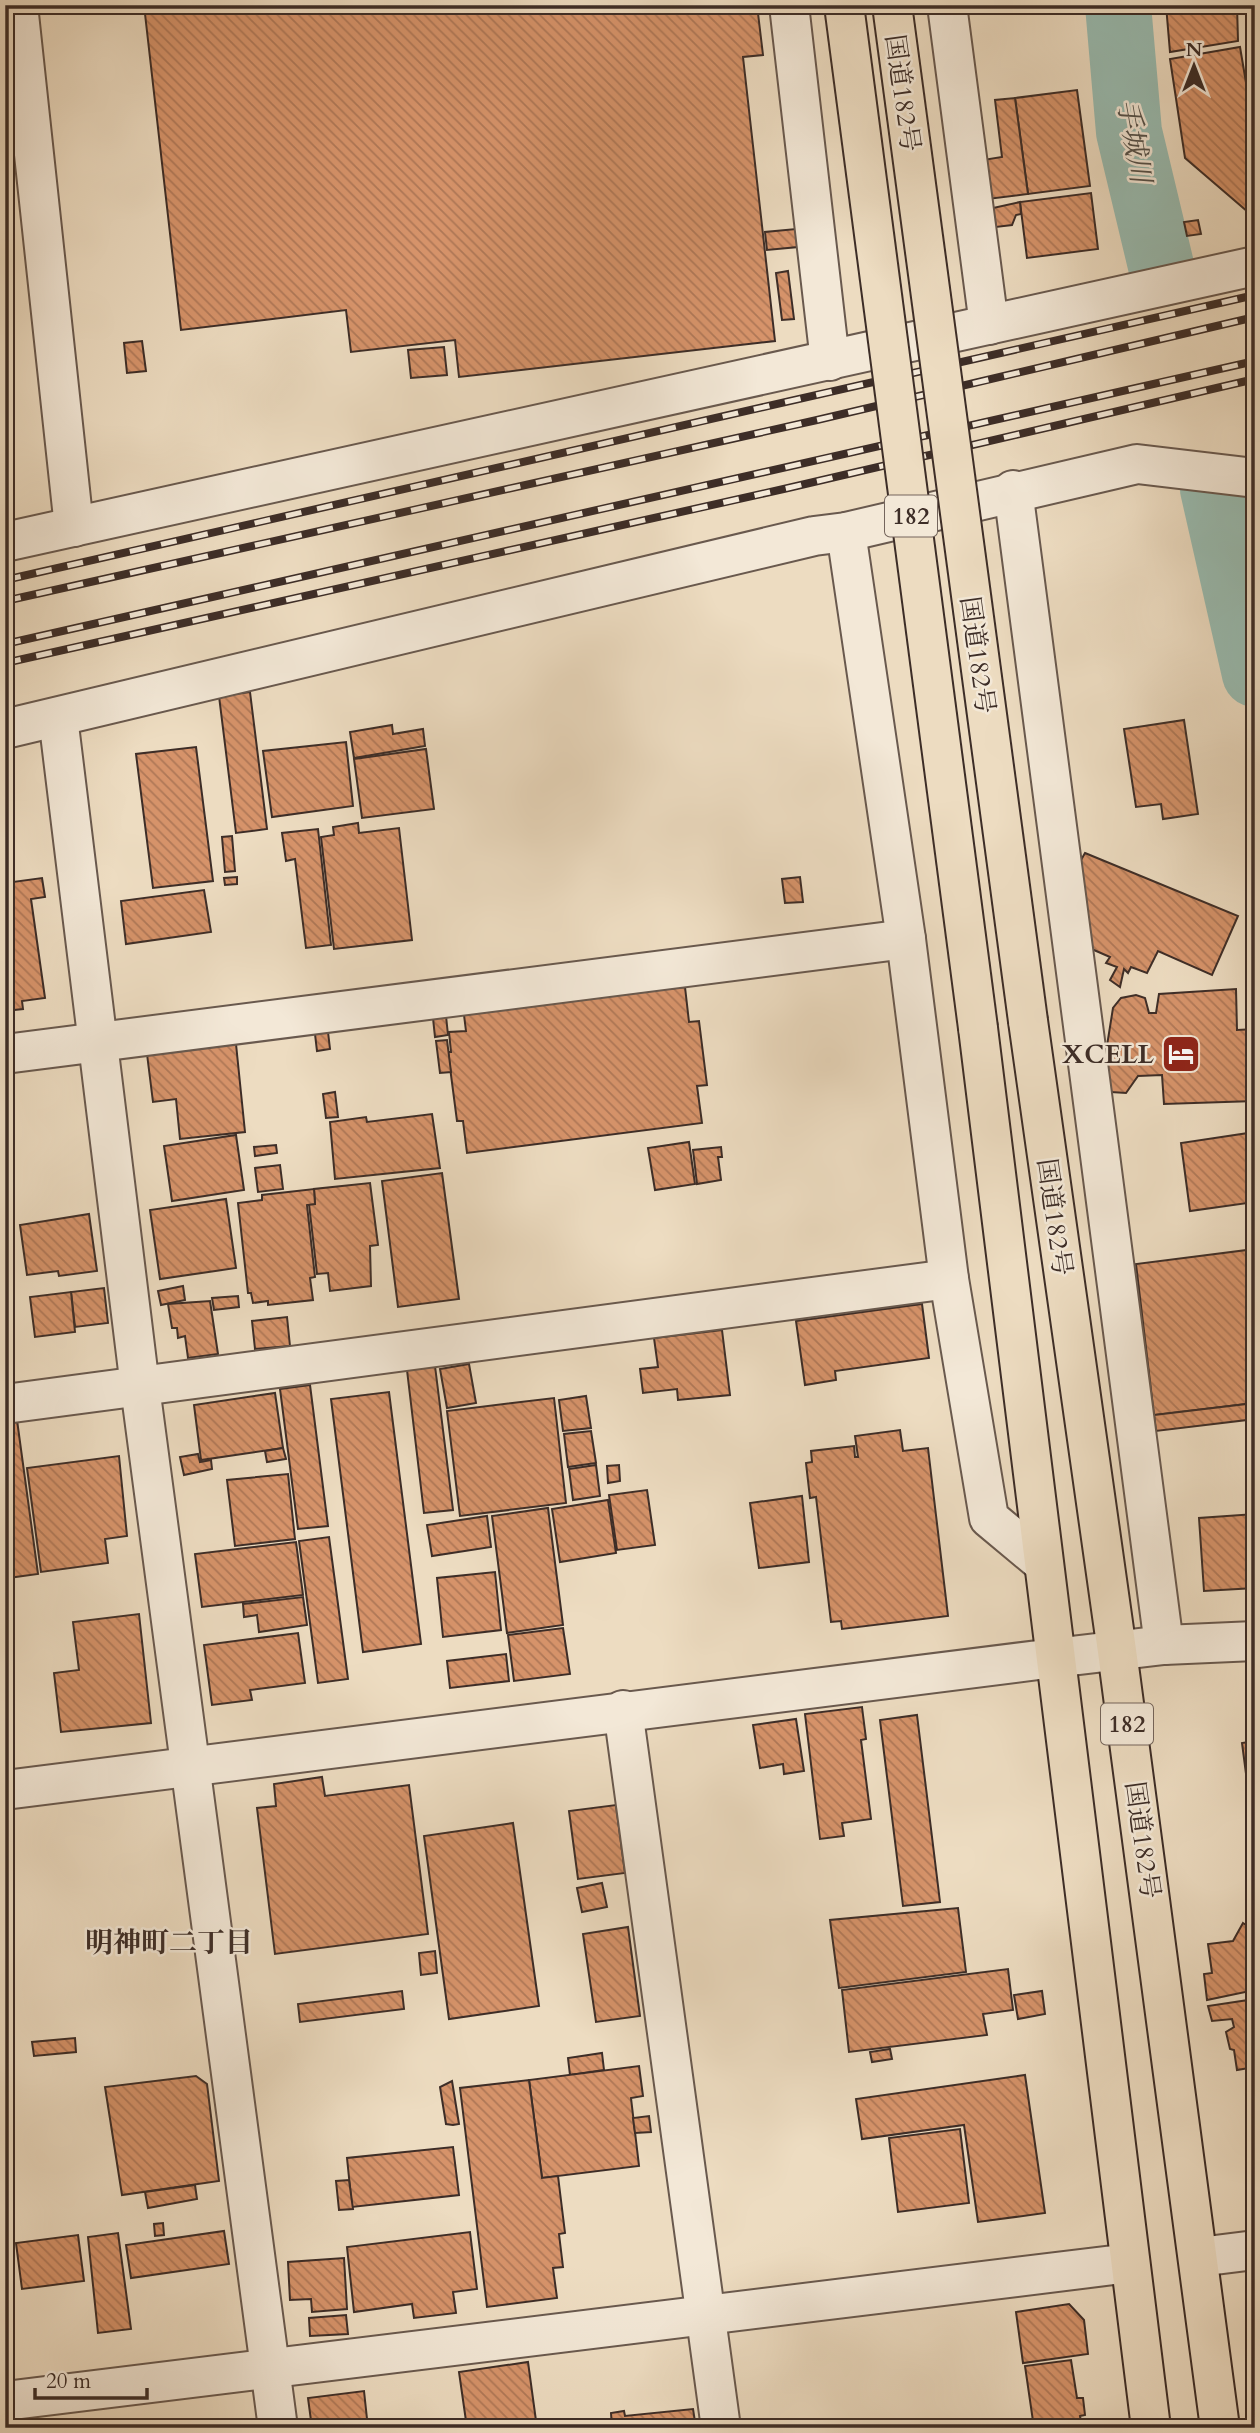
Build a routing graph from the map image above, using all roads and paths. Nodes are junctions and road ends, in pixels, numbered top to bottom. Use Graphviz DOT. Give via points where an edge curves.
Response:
graph roads {
  1 [pos="18,5"];
  2 [pos="789,5"];
  3 [pos="844,5"];
  4 [pos="892,5"];
  5 [pos="947,5"];
  6 [pos="1255,266"];
  7 [pos="989,325"];
  8 [pos="830,361"];
  9 [pos="1249,478"];
  10 [pos="1013,490"];
  11 [pos="74,527"];
  12 [pos="846,532"];
  13 [pos="5,542"];
  14 [pos="58,717"];
  15 [pos="5,729"];
  16 [pos="906,939"];
  17 [pos="98,1042"];
  18 [pos="5,1054"];
  19 [pos="949,1279"];
  20 [pos="140,1387"];
  21 [pos="5,1404"];
  22 [pos="1043,1563"];
  23 [pos="1255,1641"];
  24 [pos="1164,1645"];
  25 [pos="1117,1651"];
  26 [pos="1054,1658"];
  27 [pos="623,1710"];
  28 [pos="192,1766"];
  29 [pos="5,1790"];
  30 [pos="1255,2250"];
  31 [pos="1199,2257"];
  32 [pos="1130,2263"];
  33 [pos="707,2313"];
  34 [pos="270,2369"];
  35 [pos="5,2401"];
  36 [pos="278,2428"];
  37 [pos="721,2428"];
  38 [pos="1151,2428"];
  39 [pos="1220,2428"];
  1 -- 11 [label="street"];
  2 -- 8 [label="street"];
  3 -- 22 [label="highway, 国道182号 / 182, bridge"];
  4 -- 25 [label="highway, 国道182号 / 182, bridge"];
  5 -- 7 [label="street"];
  6 -- 7 [label="street"];
  7 -- 8 [label="street"];
  8 -- 11 [label="street"];
  9 -- 10 [label="street" via="1137,464"];
  10 -- 12 [label="street"];
  10 -- 24 [label="street"];
  11 -- 13 [label="street"];
  12 -- 14 [label="street"];
  12 -- 16 [label="street"];
  14 -- 15 [label="street"];
  14 -- 17 [label="street"];
  16 -- 17 [label="street"];
  16 -- 19 [label="street"];
  17 -- 18 [label="street"];
  17 -- 20 [label="street"];
  19 -- 20 [label="street"];
  19 -- 22 [label="street" via="989,1518"];
  20 -- 21 [label="street"];
  20 -- 28 [label="street"];
  22 -- 26 [label="highway, 国道182号 / 182"];
  23 -- 24 [label="street"];
  24 -- 25 [label="street"];
  25 -- 26 [label="street"];
  25 -- 31 [label="highway, 国道182号 / 182"];
  26 -- 27 [label="street"];
  26 -- 32 [label="highway, 国道182号 / 182"];
  27 -- 28 [label="street"];
  27 -- 33 [label="street"];
  28 -- 29 [label="street"];
  28 -- 34 [label="street"];
  30 -- 31 [label="street"];
  31 -- 39 [label="highway, 国道182号 / 182"];
  32 -- 33 [label="street"];
  32 -- 38 [label="highway, 国道182号 / 182"];
  33 -- 34 [label="street"];
  33 -- 37 [label="street"];
  34 -- 35 [label="street"];
  34 -- 36 [label="street"];
}
